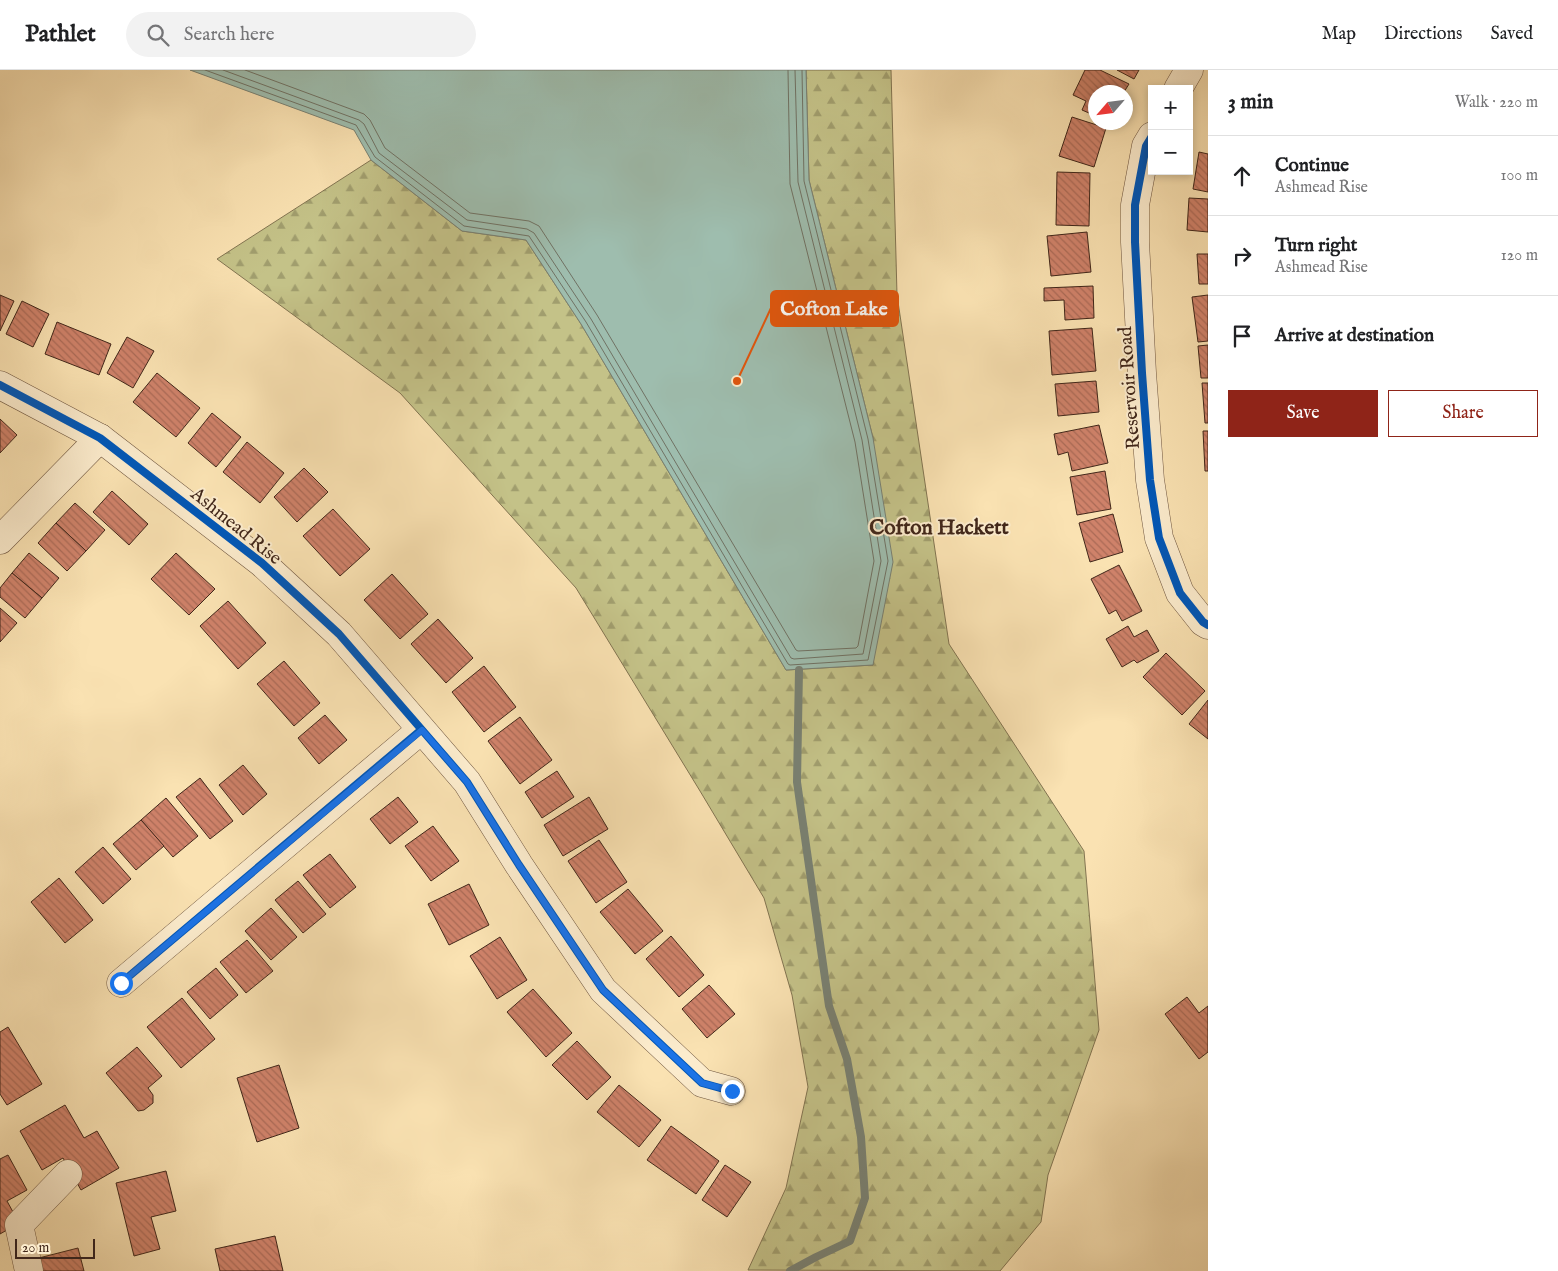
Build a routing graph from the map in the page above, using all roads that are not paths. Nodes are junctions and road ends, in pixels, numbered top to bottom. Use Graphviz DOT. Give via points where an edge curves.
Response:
graph roads {
  1 [pos="1189,70"];
  2 [pos="1180,85"];
  3 [pos="1148,143"];
  4 [pos="0,385"];
  5 [pos="100,438"];
  6 [pos="0,540"];
  7 [pos="1208,625"];
  8 [pos="422,730"];
  9 [pos="121,983"];
  10 [pos="732,1091"];
  11 [pos="68,1174"];
  12 [pos="29,1271"];
  1 -- 2 [label="street"];
  3 -- 7 [label="street, Reservoir Road" via="1135,205 1135,242 1150,480 1159,538 1180,593"];
  4 -- 5 [label="street, Ashmead Rise"];
  5 -- 6 [label="street"];
  5 -- 8 [label="street, Ashmead Rise" via="262,563 339,634"];
  8 -- 9 [label="street"];
  8 -- 10 [label="street, Ashmead Rise" via="467,782 603,990 702,1083"];
  11 -- 12 [label="street" via="19,1225"];
}
